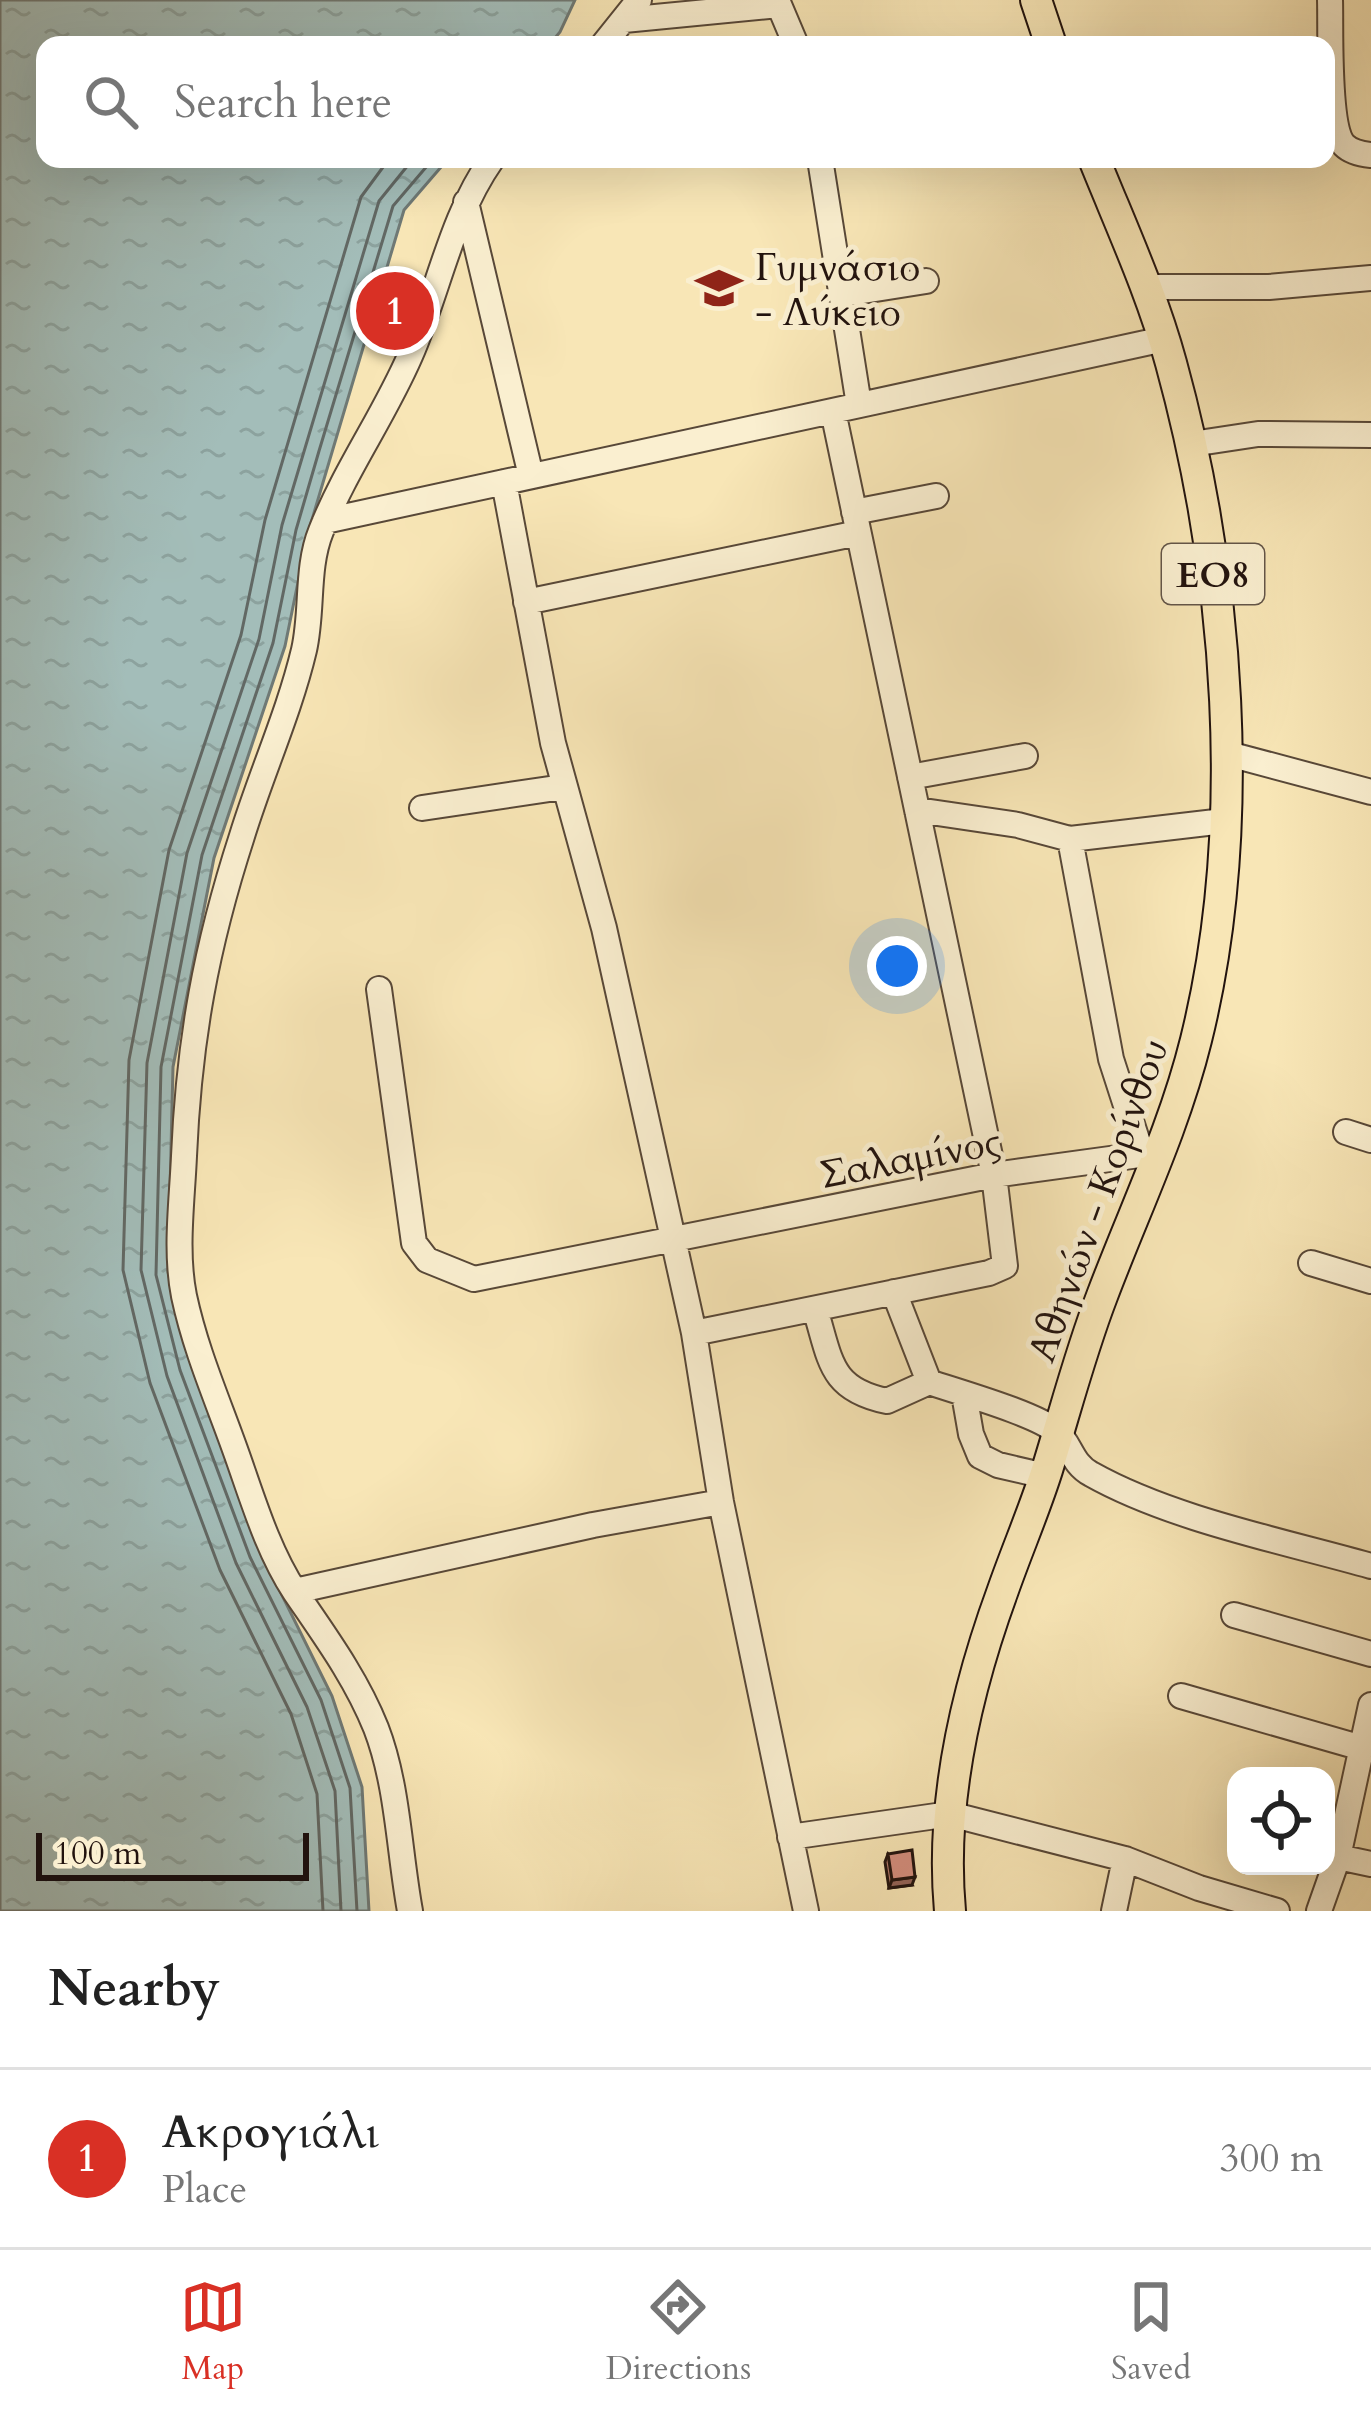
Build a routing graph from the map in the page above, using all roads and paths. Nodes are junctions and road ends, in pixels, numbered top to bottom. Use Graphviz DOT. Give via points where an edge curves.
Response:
graph roads {
  1 [pos="1036,0"];
  2 [pos="1330,0"];
  3 [pos="778,2"];
  4 [pos="632,10"];
  5 [pos="610,36"];
  6 [pos="792,36"];
  7 [pos="1049,36"];
  8 [pos="1331,36"];
  9 [pos="1335,141"];
  10 [pos="1371,155"];
  11 [pos="487,168"];
  12 [pos="822,168"];
  13 [pos="1098,168"];
  14 [pos="466,202"];
  15 [pos="1368,275"];
  16 [pos="926,281"];
  17 [pos="1145,287"];
  18 [pos="844,294"];
  19 [pos="1164,339"];
  20 [pos="860,405"];
  21 [pos="832,411"];
  22 [pos="1371,435"];
  23 [pos="1192,444"];
  24 [pos="531,476"];
  25 [pos="504,482"];
  26 [pos="936,496"];
  27 [pos="325,520"];
  28 [pos="856,523"];
  29 [pos="526,602"];
  30 [pos="1225,753"];
  31 [pos="1025,756"];
  32 [pos="910,777"];
  33 [pos="563,787"];
  34 [pos="1371,792"];
  35 [pos="422,808"];
  36 [pos="916,810"];
  37 [pos="1224,821"];
  38 [pos="1070,839"];
  39 [pos="379,989"];
  40 [pos="1151,1152"];
  41 [pos="994,1175"];
  42 [pos="674,1240"];
  43 [pos="1310,1263"];
  44 [pos="1371,1280"];
  45 [pos="894,1292"];
  46 [pos="815,1309"];
  47 [pos="694,1333"];
  48 [pos="929,1382"];
  49 [pos="964,1394"];
  50 [pos="1059,1433"];
  51 [pos="1045,1476"];
  52 [pos="721,1502"];
  53 [pos="1371,1567"];
  54 [pos="295,1591"];
  55 [pos="1234,1615"];
  56 [pos="1371,1654"];
  57 [pos="1181,1696"];
  58 [pos="1371,1705"];
  59 [pos="1362,1748"];
  60 [pos="950,1814"];
  61 [pos="790,1837"];
  62 [pos="1337,1857"];
  63 [pos="1125,1859"];
  64 [pos="1371,1864"];
  65 [pos="410,1911"];
  66 [pos="806,1911"];
  67 [pos="950,1911"];
  68 [pos="1114,1911"];
  69 [pos="1277,1911"];
  70 [pos="1319,1911"];
  1 -- 7 [label="main road"];
  2 -- 8 [label="street"];
  3 -- 4 [label="street"];
  3 -- 6 [label="street"];
  4 -- 5 [label="street"];
  9 -- 10 [label="street"];
  11 -- 14 [label="street"];
  12 -- 18 [label="street"];
  13 -- 17 [label="main road, Αθηνών - Κορίνθου / ΕΟ8"];
  14 -- 24 [label="street"];
  14 -- 27 [label="street" via="409,361"];
  15 -- 17 [label="street" via="1269,287"];
  16 -- 18 [label="street"];
  17 -- 19 [label="main road, Αθηνών - Κορίνθου / ΕΟ8"];
  18 -- 20 [label="street"];
  19 -- 20 [label="street"];
  19 -- 23 [label="main road, Αθηνών - Κορίνθου / ΕΟ8"];
  20 -- 21 [label="street"];
  21 -- 24 [label="street"];
  21 -- 28 [label="street"];
  22 -- 23 [label="street" via="1258,434"];
  23 -- 30 [label="main road, Αθηνών - Κορίνθου / ΕΟ8" via="1215,590"];
  24 -- 25 [label="street"];
  25 -- 27 [label="street"];
  25 -- 29 [label="street"];
  26 -- 28 [label="street"];
  27 -- 54 [label="street" via="304,652 202,975 188,1062 182,1204 183,1289 210,1390"];
  28 -- 29 [label="street"];
  28 -- 32 [label="street"];
  29 -- 33 [label="street"];
  30 -- 34 [label="street"];
  30 -- 37 [label="main road, Αθηνών - Κορίνθου / ΕΟ8"];
  31 -- 32 [label="street"];
  32 -- 36 [label="street"];
  33 -- 35 [label="street"];
  33 -- 42 [label="street" via="604,928"];
  36 -- 38 [label="street"];
  36 -- 41 [label="street"];
  37 -- 38 [label="street"];
  37 -- 40 [label="main road, Αθηνών - Κορίνθου / ΕΟ8" via="1204,1006 1183,1089"];
  38 -- 40 [label="street" via="1111,1059"];
  39 -- 42 [label="street, Σαλαμίνος" via="414,1243 427,1260 474,1279"];
  40 -- 41 [label="street, Σαλαμίνος"];
  40 -- 50 [label="main road, Αθηνών - Κορίνθου / ΕΟ8"];
  41 -- 42 [label="street, Σαλαμίνος"];
  41 -- 45 [label="street" via="1005,1266"];
  42 -- 47 [label="street"];
  43 -- 44 [label="street"];
  45 -- 46 [label="street"];
  45 -- 48 [label="street"];
  46 -- 47 [label="street"];
  46 -- 48 [label="street" via="836,1376 850,1389 887,1401"];
  47 -- 52 [label="street"];
  48 -- 49 [label="street"];
  49 -- 50 [label="street"];
  49 -- 51 [label="street" via="980,1456"];
  50 -- 51 [label="main road, Αθηνών - Κορίνθου / ΕΟ8"];
  50 -- 53 [label="street" via="1077,1464 1123,1489"];
  51 -- 60 [label="main road, Αθηνών - Κορίνθου / ΕΟ8" via="976,1672"];
  52 -- 54 [label="street"];
  52 -- 61 [label="street"];
  54 -- 65 [label="street" via="378,1734"];
  55 -- 56 [label="street"];
  57 -- 59 [label="street"];
  58 -- 59 [label="street"];
  59 -- 62 [label="street"];
  60 -- 61 [label="street"];
  60 -- 63 [label="street"];
  60 -- 67 [label="main road, Αθηνών - Κορίνθου / ΕΟ8"];
  61 -- 66 [label="street"];
  62 -- 64 [label="street"];
  62 -- 70 [label="street"];
  63 -- 68 [label="street"];
  63 -- 69 [label="street"];
}
